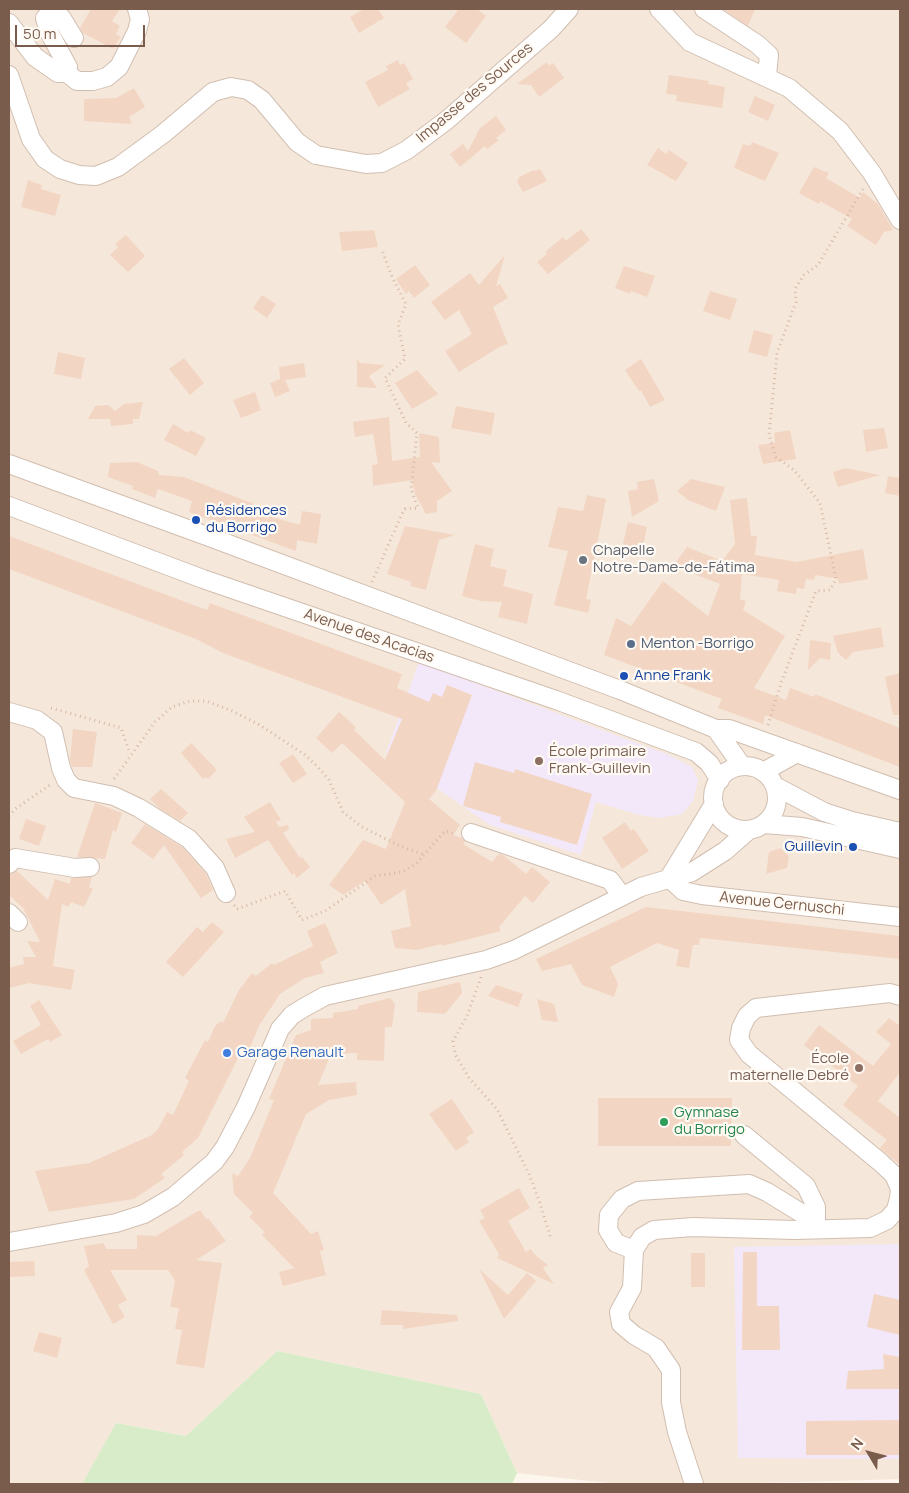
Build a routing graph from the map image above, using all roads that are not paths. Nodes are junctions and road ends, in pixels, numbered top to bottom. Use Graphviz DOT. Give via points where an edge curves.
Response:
graph roads {
  1 [pos="123,9"];
  2 [pos="569,9"];
  3 [pos="658,9"];
  4 [pos="704,9"];
  5 [pos="51,10"];
  6 [pos="138,16"];
  7 [pos="9,23"];
  8 [pos="74,38"];
  9 [pos="67,74"];
  10 [pos="9,75"];
  11 [pos="767,76"];
  12 [pos="900,220"];
  13 [pos="9,464"];
  14 [pos="9,506"];
  15 [pos="9,712"];
  16 [pos="716,729"];
  17 [pos="797,753"];
  18 [pos="742,766"];
  19 [pos="763,772"];
  20 [pos="720,780"];
  21 [pos="775,786"];
  22 [pos="900,790"];
  23 [pos="714,804"];
  24 [pos="756,827"];
  25 [pos="900,832"];
  26 [pos="472,834"];
  27 [pos="900,849"];
  28 [pos="9,864"];
  29 [pos="90,866"];
  30 [pos="669,878"];
  31 [pos="226,893"];
  32 [pos="622,896"];
  33 [pos="900,917"];
  34 [pos="900,996"];
  35 [pos="744,1135"];
  36 [pos="816,1228"];
  37 [pos="9,1242"];
  38 [pos="634,1250"];
  39 [pos="694,1484"];
  1 -- 6 [label="street"];
  2 -- 10 [label="street, Impasse des Sources" via="551,29 447,120 407,150 382,163 366,164 316,155 297,142 262,100 248,90 231,87 213,92 118,167 96,176 79,175 60,169 45,159 30,139"];
  3 -- 11 [label="street" via="690,42"];
  4 -- 11 [label="street" via="769,55"];
  5 -- 8 [label="street" via="61,17"];
  5 -- 9 [label="street" via="45,18 48,32 68,67"];
  6 -- 9 [label="street" via="119,67 107,77 77,81"];
  7 -- 9 [label="street" via="35,57 58,74"];
  11 -- 12 [label="street" via="789,88 840,131 872,173"];
  13 -- 16 [label="street" via="620,690"];
  14 -- 20 [label="street, Avenue des Acacias" via="696,752 709,763"];
  15 -- 31 [label="street" via="37,720 53,732 66,780 74,788 114,796 140,808 189,840 215,868"];
  16 -- 17 [label="street" via="729,729"];
  16 -- 18 [label="street"];
  17 -- 19 [label="street"];
  17 -- 22 [label="street"];
  18 -- 19 [label="street"];
  18 -- 20 [label="street"];
  19 -- 21 [label="street"];
  20 -- 23 [label="street"];
  21 -- 24 [label="street" via="777,803 770,818"];
  21 -- 25 [label="street" via="824,812"];
  23 -- 24 [label="street" via="723,821 739,829"];
  23 -- 30 [label="street"];
  24 -- 27 [label="street" via="802,827"];
  24 -- 30 [label="street" via="692,872"];
  26 -- 32 [label="street" via="610,880"];
  28 -- 29 [label="street" via="16,858 75,868"];
  30 -- 32 [label="street"];
  30 -- 33 [label="street, Avenue Cernuschi" via="683,891 702,895"];
  32 -- 37 [label="street" via="552,933 486,960 325,996 305,1006 280,1029 225,1147 214,1162 173,1197 144,1214 116,1223"];
  34 -- 36 [label="street" via="890,994 756,1008 746,1016 740,1028 739,1040 749,1054 880,1162 894,1176 900,1189 896,1210 887,1220 870,1228"];
  35 -- 36 [label="street" via="806,1186 816,1207"];
  36 -- 38 [label="street" via="693,1227 654,1230 642,1237"];
  36 -- 38 [label="street" via="806,1216 749,1184 638,1191 622,1200 610,1215 608,1230 616,1243"];
  38 -- 39 [label="street" via="632,1288 619,1312 621,1324 634,1336 656,1348 672,1370 671,1402"];
}
